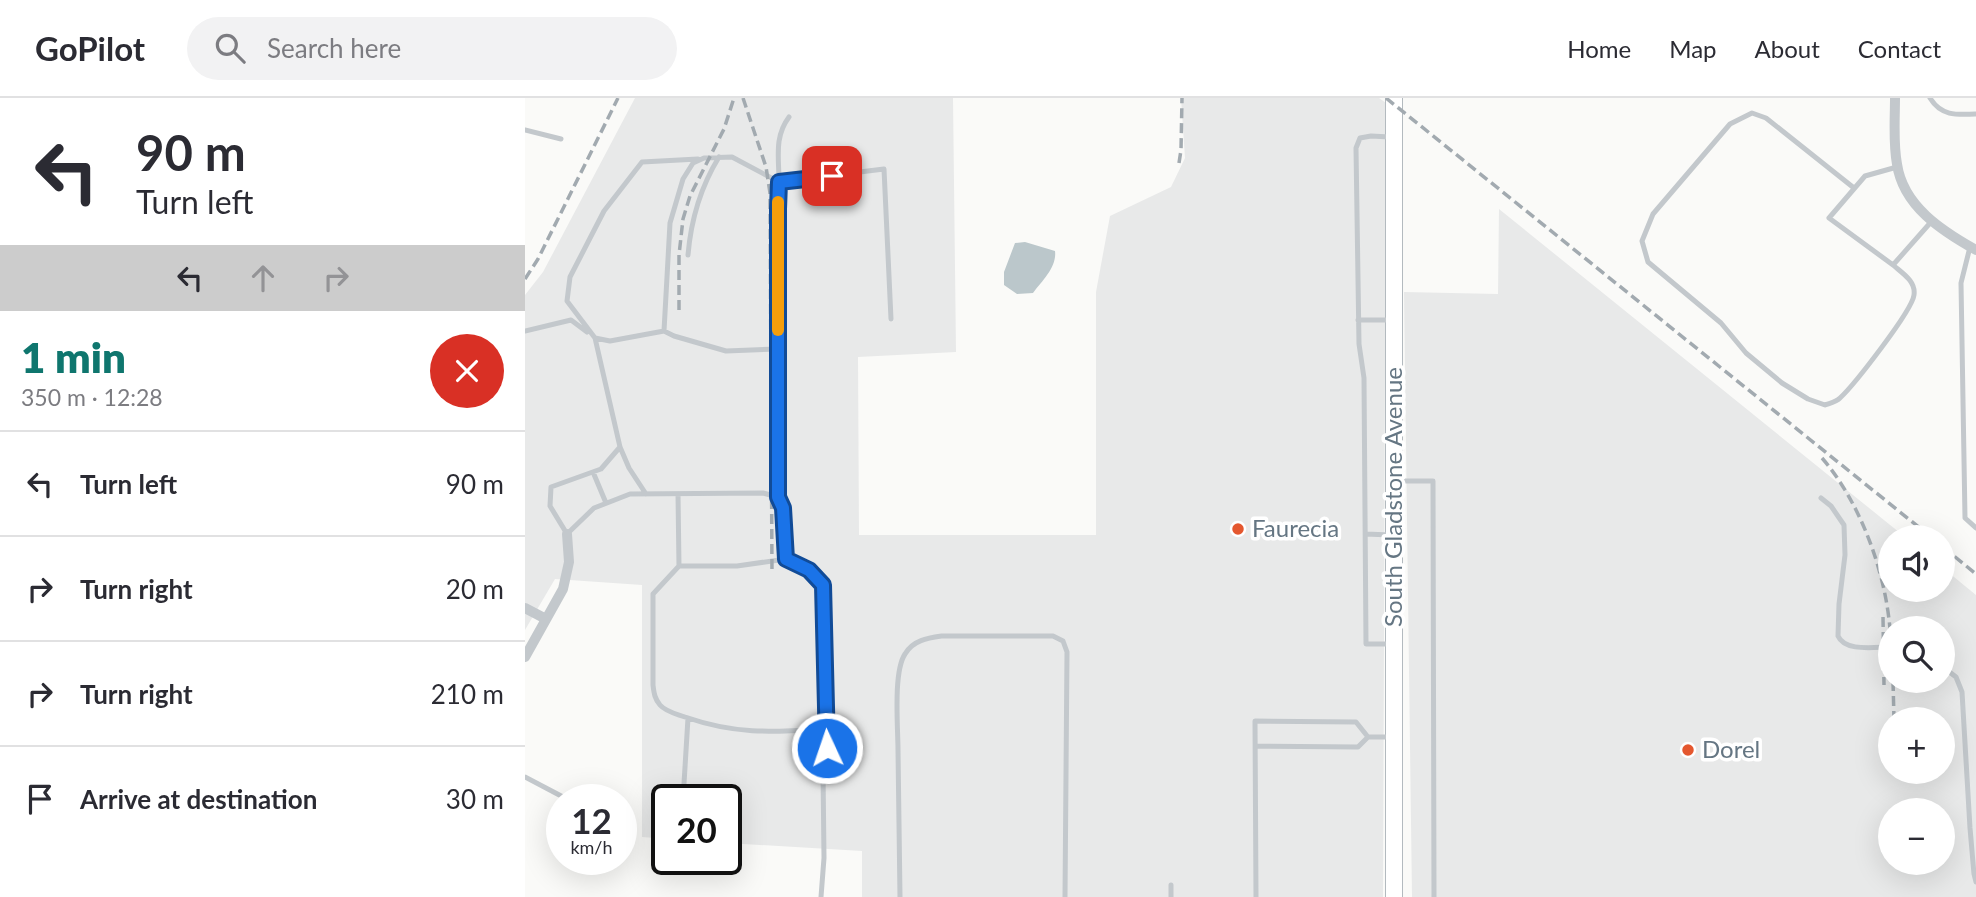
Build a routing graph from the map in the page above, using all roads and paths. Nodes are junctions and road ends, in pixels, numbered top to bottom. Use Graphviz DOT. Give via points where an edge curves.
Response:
graph roads {
  1 [pos="1394,98"];
  2 [pos="1895,98"];
  3 [pos="1930,98"];
  4 [pos="1976,114"];
  5 [pos="789,117"];
  6 [pos="525,130"];
  7 [pos="1393,138"];
  8 [pos="561,139"];
  9 [pos="704,158"];
  10 [pos="719,158"];
  11 [pos="1897,167"];
  12 [pos="779,182"];
  13 [pos="1854,188"];
  14 [pos="1931,222"];
  15 [pos="1973,249"];
  16 [pos="688,255"];
  17 [pos="1893,265"];
  18 [pos="891,319"];
  19 [pos="1358,320"];
  20 [pos="1394,320"];
  21 [pos="525,331"];
  22 [pos="664,331"];
  23 [pos="595,338"];
  24 [pos="778,349"];
  25 [pos="621,447"];
  26 [pos="593,472"];
  27 [pos="1394,481"];
  28 [pos="678,494"];
  29 [pos="646,495"];
  30 [pos="778,497"];
  31 [pos="1821,498"];
  32 [pos="606,503"];
  33 [pos="1976,528"];
  34 [pos="567,534"];
  35 [pos="1366,534"];
  36 [pos="1394,535"];
  37 [pos="786,559"];
  38 [pos="679,566"];
  39 [pos="525,608"];
  40 [pos="546,619"];
  41 [pos="1394,645"];
  42 [pos="1878,647"];
  43 [pos="525,657"];
  44 [pos="1955,676"];
  45 [pos="688,718"];
  46 [pos="826,729"];
  47 [pos="1368,737"];
  48 [pos="1394,737"];
  49 [pos="1255,746"];
  50 [pos="525,777"];
  51 [pos="684,784"];
  52 [pos="546,788"];
  53 [pos="1976,882"];
  54 [pos="1171,885"];
  55 [pos="821,897"];
  56 [pos="900,897"];
  57 [pos="1065,897"];
  58 [pos="1171,897"];
  59 [pos="1256,897"];
  60 [pos="1394,897"];
  61 [pos="1434,897"];
  1 -- 7 [label="street, South Gladstone Avenue"];
  2 -- 11 [label="street"];
  3 -- 4 [label="lane" via="1938,109 1952,115"];
  5 -- 12 [label="lane" via="778,142"];
  6 -- 8 [label="lane"];
  7 -- 19 [label="lane" via="1360,138 1356,148"];
  7 -- 20 [label="street, South Gladstone Avenue"];
  9 -- 10 [label="lane"];
  9 -- 22 [label="lane" via="693,163 683,178 670,223"];
  9 -- 23 [label="lane" via="642,162 604,211 570,277 567,301"];
  10 -- 12 [label="lane" via="732,157"];
  10 -- 16 [label="lane" via="696,206"];
  11 -- 13 [label="lane" via="1865,176"];
  11 -- 14 [label="street" via="1903,186"];
  12 -- 18 [label="lane" via="884,169"];
  12 -- 24 [label="lane"];
  13 -- 17 [label="lane" via="1829,219"];
  13 -- 17 [label="lane" via="1766,118 1752,113 1730,124 1653,214 1642,241 1644,251 1648,262 1721,323 1782,383 1825,405 1838,400 1912,303 1915,292 1911,282"];
  14 -- 15 [label="street"];
  14 -- 17 [label="lane"];
  15 -- 33 [label="lane" via="1961,283 1965,518"];
  19 -- 20 [label="lane"];
  19 -- 35 [label="lane" via="1364,378"];
  20 -- 27 [label="street, South Gladstone Avenue"];
  21 -- 23 [label="lane" via="571,320"];
  22 -- 23 [label="lane" via="610,341"];
  22 -- 24 [label="lane" via="726,351"];
  23 -- 25 [label="lane"];
  24 -- 30 [label="lane"];
  25 -- 26 [label="lane"];
  25 -- 29 [label="lane"];
  26 -- 32 [label="lane"];
  26 -- 34 [label="lane" via="551,487 550,506"];
  27 -- 36 [label="street, South Gladstone Avenue"];
  27 -- 61 [label="lane" via="1433,481"];
  28 -- 29 [label="lane"];
  28 -- 30 [label="lane"];
  28 -- 38 [label="lane"];
  29 -- 32 [label="lane"];
  30 -- 37 [label="lane" via="783,508"];
  31 -- 42 [label="lane" via="1843,525 1839,640"];
  32 -- 34 [label="lane" via="594,508"];
  34 -- 40 [label="street" via="569,562 563,589"];
  35 -- 36 [label="lane"];
  35 -- 41 [label="lane" via="1366,644"];
  36 -- 41 [label="street, South Gladstone Avenue"];
  37 -- 38 [label="lane" via="737,566"];
  37 -- 46 [label="lane" via="809,570 823,585"];
  38 -- 45 [label="lane" via="653,594 653,685 663,708"];
  39 -- 40 [label="street"];
  40 -- 43 [label="street"];
  41 -- 48 [label="street, South Gladstone Avenue"];
  44 -- 53 [label="lane" via="1962,692"];
  45 -- 46 [label="lane" via="742,731"];
  45 -- 51 [label="lane"];
  46 -- 55 [label="lane"];
  47 -- 48 [label="lane"];
  47 -- 49 [label="lane" via="1358,747"];
  47 -- 49 [label="lane" via="1356,722 1255,722"];
  48 -- 60 [label="street, South Gladstone Avenue"];
  49 -- 59 [label="lane"];
  50 -- 52 [label="lane"];
  54 -- 58 [label="lane"];
  56 -- 57 [label="lane" via="900,665 912,645 942,636 1053,636 1063,641 1067,652"];
}
